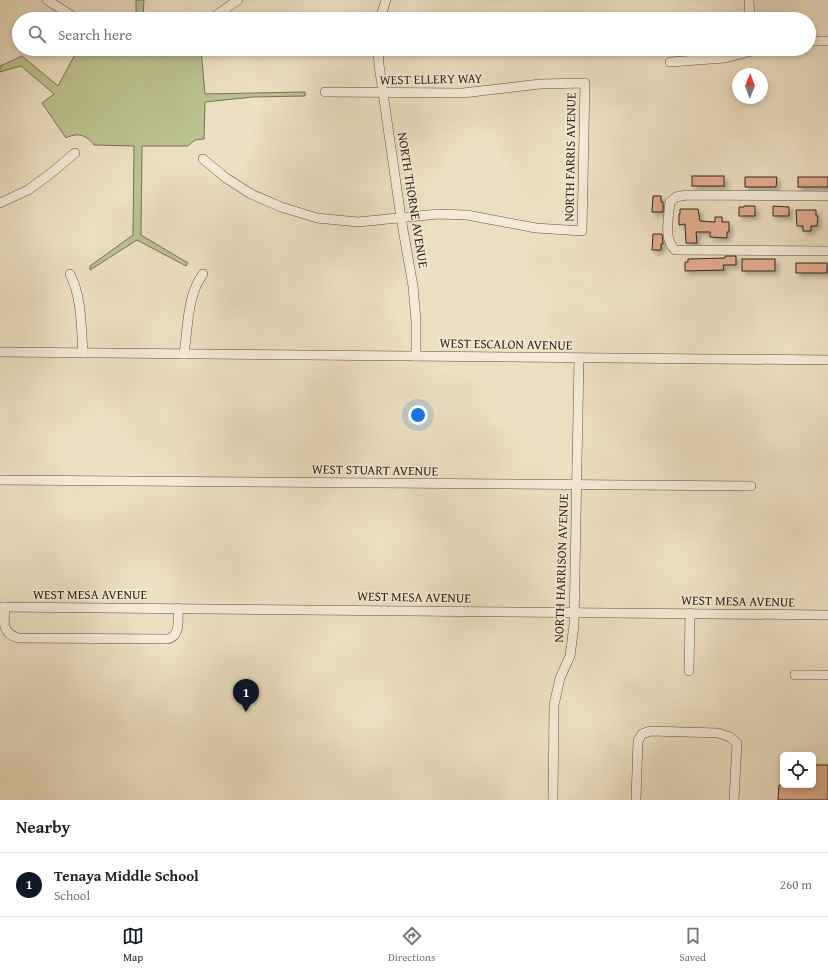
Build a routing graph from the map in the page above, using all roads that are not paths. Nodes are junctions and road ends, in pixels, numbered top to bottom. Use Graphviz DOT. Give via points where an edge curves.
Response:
graph roads {
  1 [pos="47,0"];
  2 [pos="238,0"];
  3 [pos="386,0"];
  4 [pos="749,0"];
  5 [pos="66,12"];
  6 [pos="221,12"];
  7 [pos="382,12"];
  8 [pos="750,12"];
  9 [pos="816,41"];
  10 [pos="828,41"];
  11 [pos="379,56"];
  12 [pos="733,56"];
  13 [pos="670,62"];
  14 [pos="585,83"];
  15 [pos="325,92"];
  16 [pos="383,93"];
  17 [pos="75,152"];
  18 [pos="203,159"];
  19 [pos="828,196"];
  20 [pos="0,203"];
  21 [pos="401,218"];
  22 [pos="828,251"];
  23 [pos="70,274"];
  24 [pos="203,274"];
  25 [pos="0,352"];
  26 [pos="82,353"];
  27 [pos="184,354"];
  28 [pos="416,356"];
  29 [pos="579,358"];
  30 [pos="828,360"];
  31 [pos="0,480"];
  32 [pos="576,485"];
  33 [pos="751,486"];
  34 [pos="2,607"];
  35 [pos="178,608"];
  36 [pos="574,612"];
  37 [pos="690,613"];
  38 [pos="828,615"];
  39 [pos="689,671"];
  40 [pos="795,675"];
  41 [pos="828,675"];
  42 [pos="553,800"];
  43 [pos="636,800"];
  44 [pos="734,800"];
  1 -- 5 [label="street"];
  2 -- 6 [label="street"];
  3 -- 7 [label="street"];
  4 -- 8 [label="street"];
  9 -- 10 [label="street"];
  11 -- 16 [label="street, NORTH THORNE AVENUE"];
  12 -- 13 [label="street"];
  14 -- 16 [label="street, WEST ELLERY WAY" via="540,84 463,94"];
  14 -- 21 [label="street, NORTH FARRIS AVENUE" via="582,231 536,228 467,215 438,214"];
  15 -- 16 [label="street, WEST ELLERY WAY"];
  16 -- 21 [label="street, NORTH THORNE AVENUE"];
  17 -- 20 [label="street" via="28,190"];
  18 -- 21 [label="street" via="251,194 280,207 317,218 358,222"];
  19 -- 22 [label="street" via="676,197 670,202 668,236 670,246 675,250"];
  21 -- 28 [label="street, NORTH THORNE AVENUE" via="413,286"];
  23 -- 26 [label="street" via="78,296"];
  24 -- 27 [label="street" via="192,294"];
  25 -- 26 [label="street, WEST ESCALON AVENUE"];
  26 -- 27 [label="street, WEST ESCALON AVENUE"];
  27 -- 28 [label="street, WEST ESCALON AVENUE"];
  28 -- 29 [label="street, WEST ESCALON AVENUE"];
  29 -- 30 [label="street, WEST ESCALON AVENUE"];
  29 -- 32 [label="street, NORTH HARRISON AVENUE"];
  31 -- 32 [label="street, WEST STUART AVENUE"];
  32 -- 33 [label="street, WEST STUART AVENUE"];
  32 -- 36 [label="street, NORTH HARRISON AVENUE"];
  34 -- 35 [label="street, WEST MESA AVENUE"];
  34 -- 35 [label="street" via="7,632 18,638 167,640 177,631"];
  35 -- 36 [label="street, WEST MESA AVENUE"];
  36 -- 37 [label="street, WEST MESA AVENUE"];
  36 -- 42 [label="street, NORTH HARRISON AVENUE" via="570,656 560,678 554,705"];
  37 -- 38 [label="street, WEST MESA AVENUE"];
  37 -- 39 [label="street"];
  40 -- 41 [label="street"];
  43 -- 44 [label="street" via="638,741 642,734 650,731 718,733 730,737 737,743"];
}
